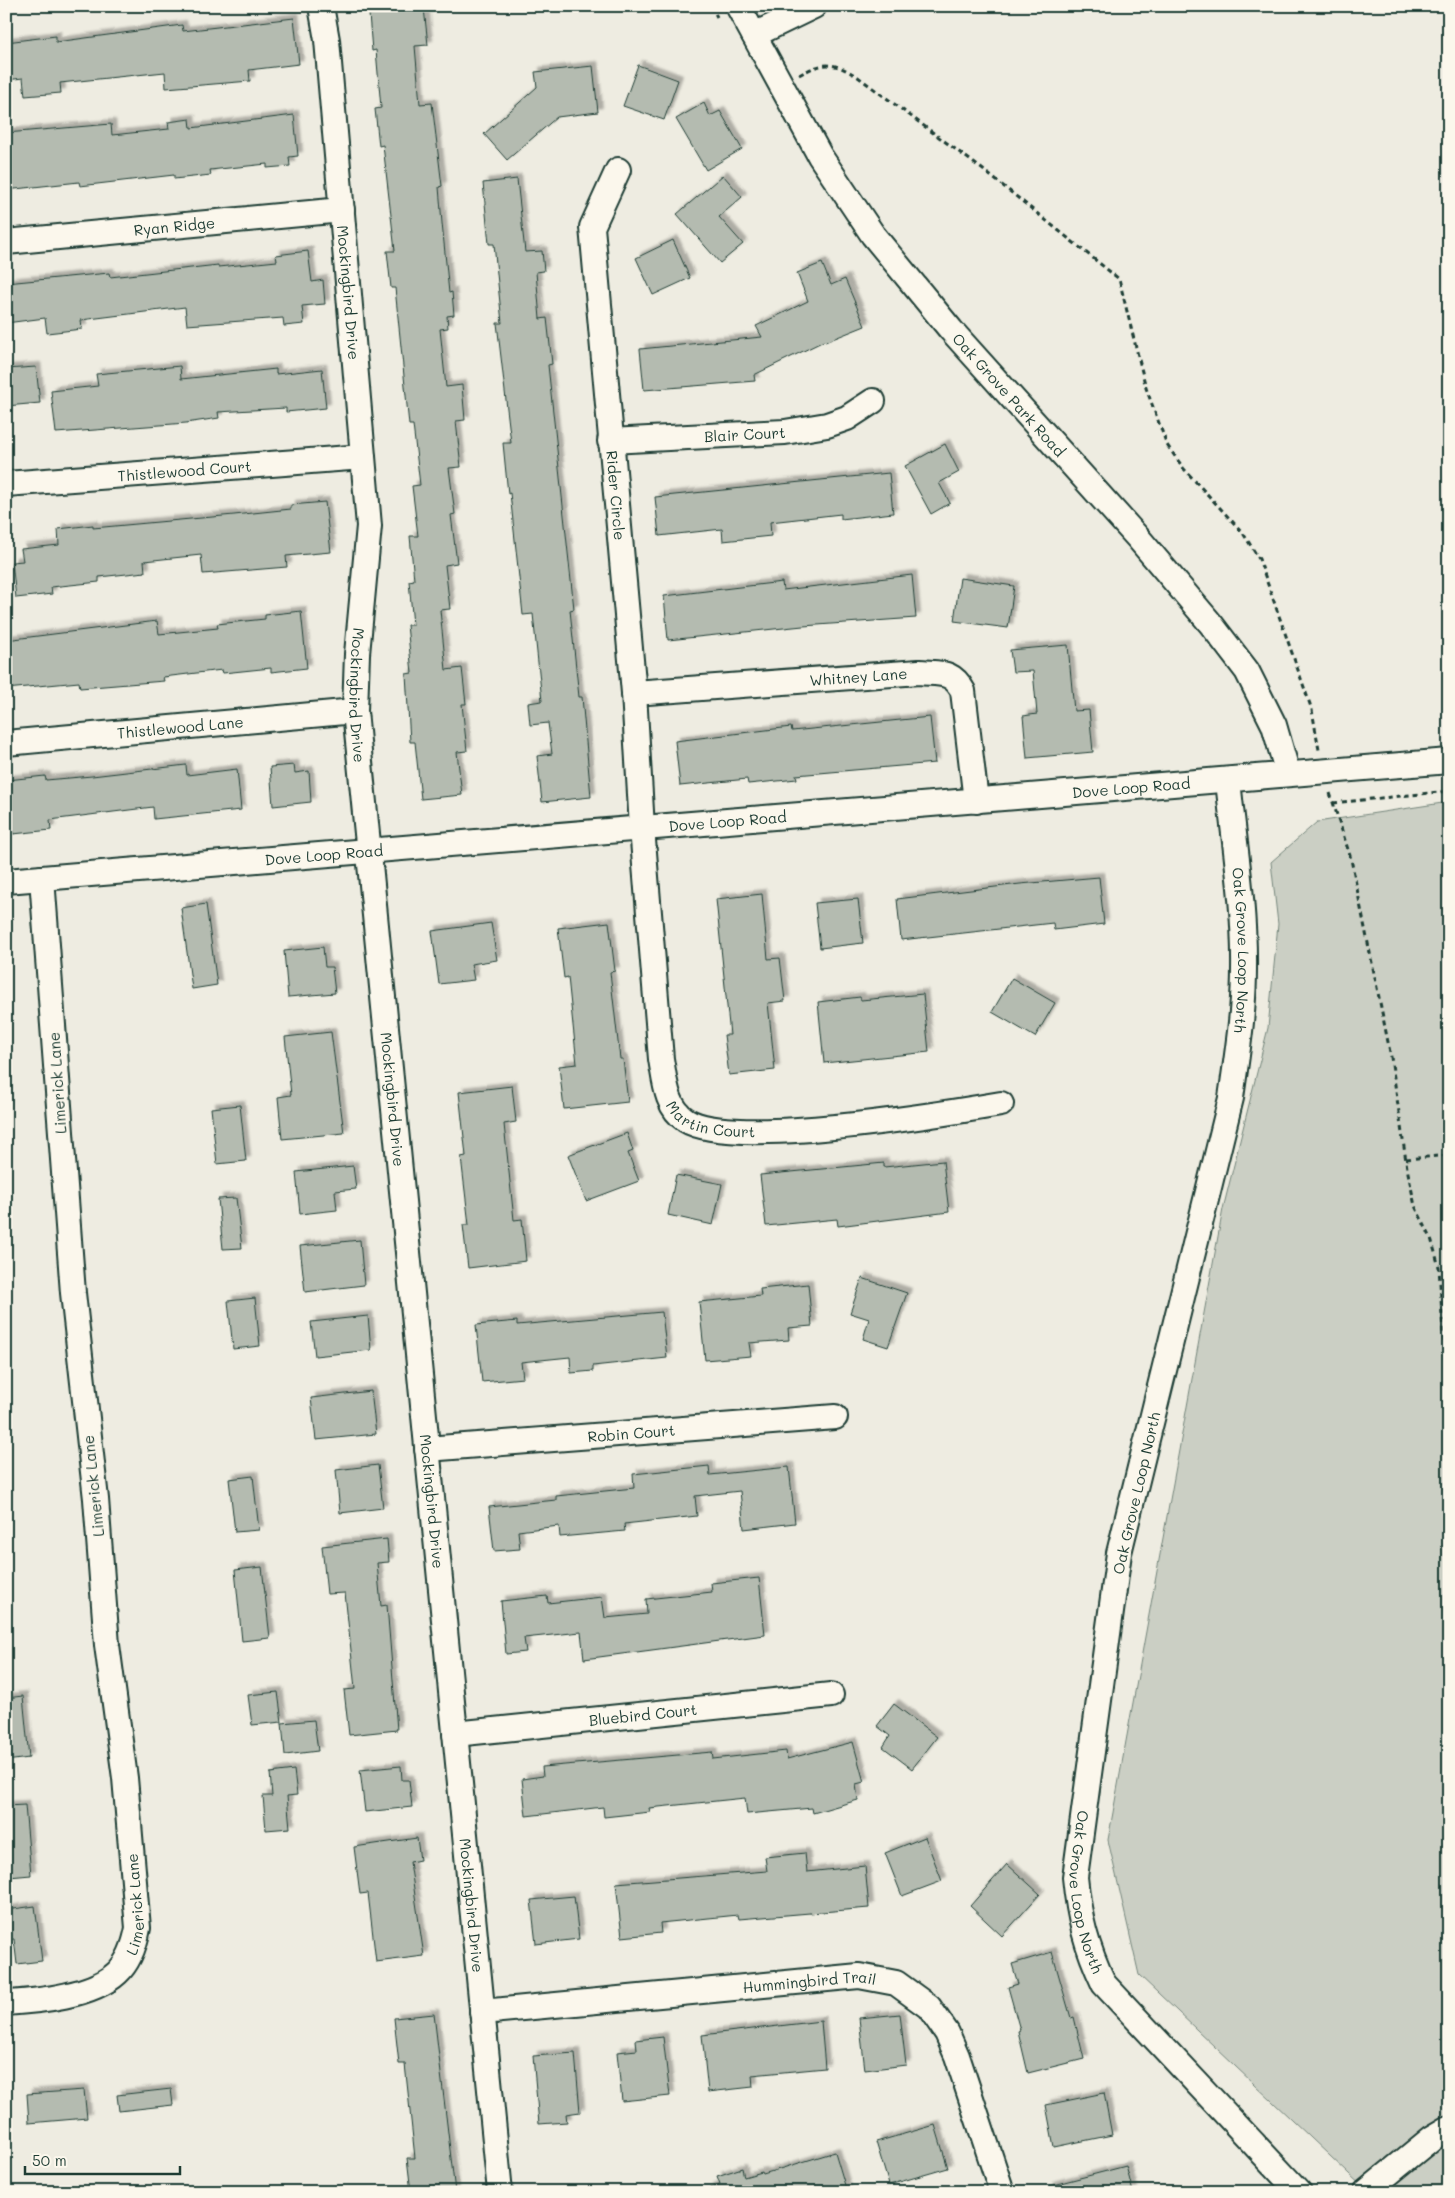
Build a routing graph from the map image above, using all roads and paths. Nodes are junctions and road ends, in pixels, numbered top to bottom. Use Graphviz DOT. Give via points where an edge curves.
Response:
graph roads {
  1 [pos="321,6"];
  2 [pos="738,6"];
  3 [pos="814,6"];
  4 [pos="754,35"];
  5 [pos="618,170"];
  6 [pos="342,210"];
  7 [pos="6,242"];
  8 [pos="873,401"];
  9 [pos="610,441"];
  10 [pos="363,457"];
  11 [pos="6,484"];
  12 [pos="634,693"];
  13 [pos="355,710"];
  14 [pos="6,743"];
  15 [pos="1449,761"];
  16 [pos="1288,774"];
  17 [pos="1228,780"];
  18 [pos="1449,791"];
  19 [pos="976,800"];
  20 [pos="1333,803"];
  21 [pos="642,828"];
  22 [pos="370,851"];
  23 [pos="42,878"];
  24 [pos="6,881"];
  25 [pos="1001,1104"];
  26 [pos="1449,1155"];
  27 [pos="1406,1159"];
  28 [pos="835,1417"];
  29 [pos="427,1449"];
  30 [pos="831,1695"];
  31 [pos="455,1734"];
  32 [pos="6,2003"];
  33 [pos="482,2012"];
  34 [pos="1449,2128"];
  35 [pos="500,2192"];
  36 [pos="1002,2192"];
  37 [pos="1299,2192"];
  38 [pos="1366,2192"];
  1 -- 6 [label="street, Mockingbird Drive"];
  2 -- 4 [label="street, Oak Grove Park Road"];
  3 -- 4 [label="street"];
  4 -- 16 [label="street, Oak Grove Park Road" via="820,156 873,235 951,330 1139,539 1247,671 1274,725"];
  5 -- 9 [label="street, Rider Circle" via="592,227"];
  6 -- 7 [label="street, Ryan Ridge"];
  6 -- 10 [label="street, Mockingbird Drive"];
  8 -- 9 [label="street, Blair Court" via="847,418 785,432"];
  9 -- 12 [label="street, Rider Circle"];
  10 -- 11 [label="street, Thistlewood Court"];
  10 -- 13 [label="street, Mockingbird Drive" via="369,526"];
  12 -- 19 [label="street, Whitney Lane" via="919,672 948,674 957,680 963,691"];
  12 -- 21 [label="street, Rider Circle"];
  13 -- 14 [label="street, Thistlewood Lane"];
  13 -- 22 [label="street, Mockingbird Drive"];
  15 -- 16 [label="street, Dove Loop Road"];
  16 -- 17 [label="street, Dove Loop Road"];
  17 -- 19 [label="street, Dove Loop Road"];
  17 -- 37 [label="street, Oak Grove Loop North" via="1244,969 1231,1098 1119,1553 1075,1877 1079,1918 1104,1984"];
  18 -- 20 [label="path"];
  19 -- 21 [label="street, Dove Loop Road"];
  21 -- 22 [label="street, Dove Loop Road"];
  21 -- 25 [label="street, Martin Court" via="661,1059 666,1091 674,1110 687,1120 706,1127 758,1131 909,1120"];
  22 -- 23 [label="street, Dove Loop Road"];
  22 -- 29 [label="street, Mockingbird Drive"];
  23 -- 24 [label="street, Dove Loop Road"];
  23 -- 32 [label="street, Limerick Lane" via="73,1293 138,1928 135,1944 117,1974 71,1994"];
  26 -- 27 [label="path"];
  28 -- 29 [label="street, Robin Court"];
  29 -- 31 [label="street, Mockingbird Drive"];
  30 -- 31 [label="street, Bluebird Court"];
  31 -- 33 [label="street, Mockingbird Drive"];
  33 -- 35 [label="street, Mockingbird Drive"];
  33 -- 36 [label="street, Hummingbird Trail" via="860,1976 896,1983 929,2006 947,2032"];
  34 -- 38 [label="street"];
}
